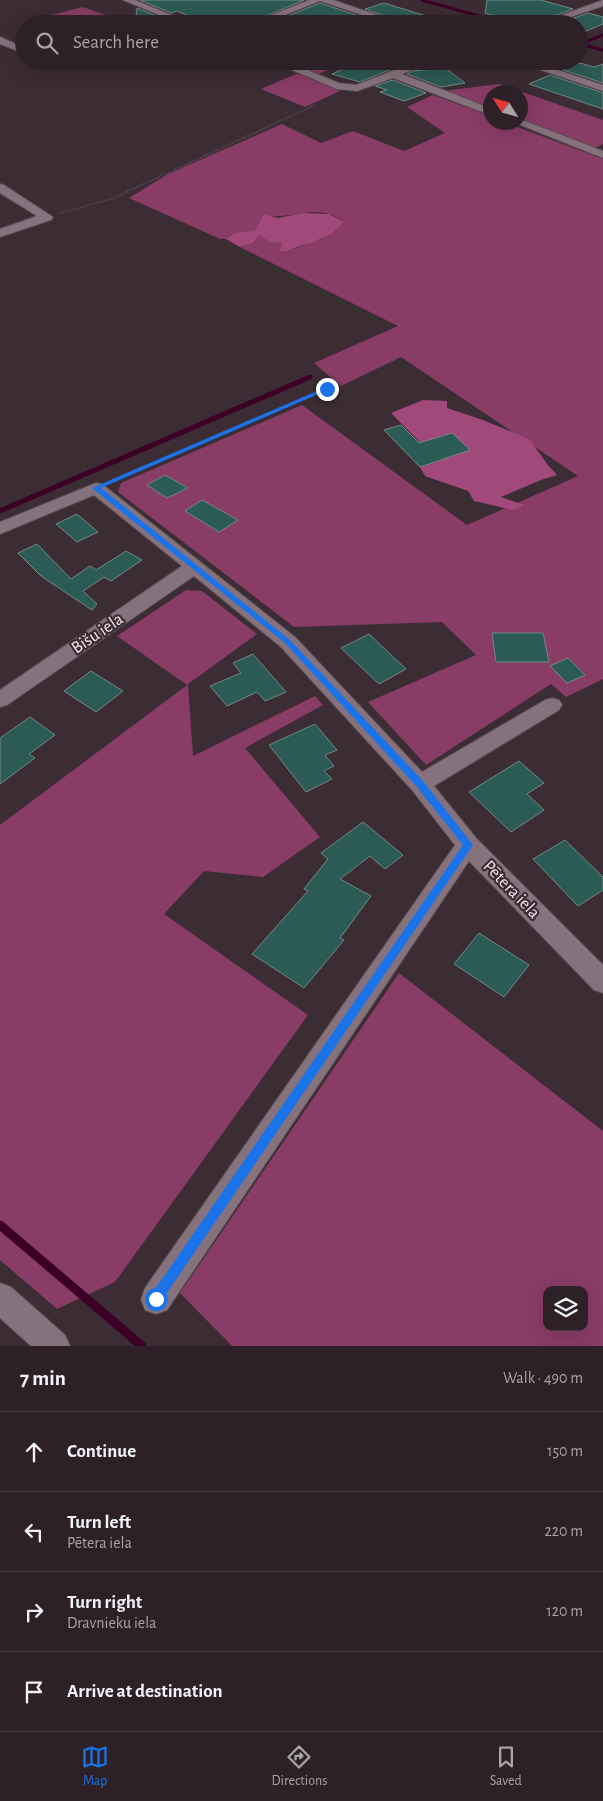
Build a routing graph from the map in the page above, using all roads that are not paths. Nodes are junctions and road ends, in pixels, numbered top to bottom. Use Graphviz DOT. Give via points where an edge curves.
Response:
graph roads {
  1 [pos="127,0"];
  2 [pos="317,0"];
  3 [pos="324,0"];
  4 [pos="157,2"];
  5 [pos="603,3"];
  6 [pos="144,6"];
  7 [pos="167,15"];
  8 [pos="277,15"];
  9 [pos="372,15"];
  10 [pos="568,15"];
  11 [pos="0,40"];
  12 [pos="15,47"];
  13 [pos="298,70"];
  14 [pos="406,70"];
  15 [pos="547,70"];
  16 [pos="394,75"];
  17 [pos="603,88"];
  18 [pos="483,109"];
  19 [pos="528,126"];
  20 [pos="603,155"];
  21 [pos="0,188"];
  22 [pos="0,233"];
  23 [pos="0,530"];
  24 [pos="194,567"];
  25 [pos="0,700"];
  26 [pos="552,705"];
  27 [pos="420,784"];
  28 [pos="468,845"];
  29 [pos="603,982"];
  30 [pos="0,1298"];
  31 [pos="156,1299"];
  32 [pos="54,1346"];
  1 -- 6 [label="street"];
  2 -- 8 [label="street"];
  3 -- 9 [label="street"];
  4 -- 6 [label="street"];
  5 -- 10 [label="street"];
  6 -- 7 [label="street"];
  11 -- 12 [label="street"];
  13 -- 16 [label="street" via="337,86 357,88"];
  14 -- 16 [label="street"];
  15 -- 17 [label="street"];
  16 -- 18 [label="street"];
  19 -- 20 [label="street"];
  21 -- 22 [label="street" via="47,216"];
  23 -- 24 [label="street, Pētera iela" via="96,488"];
  24 -- 25 [label="street, Bišu iela"];
  24 -- 27 [label="street, Pētera iela" via="288,642"];
  26 -- 27 [label="street"];
  27 -- 28 [label="street, Pētera iela"];
  28 -- 29 [label="street, Pētera iela"];
  28 -- 31 [label="street"];
  30 -- 32 [label="street"];
}
